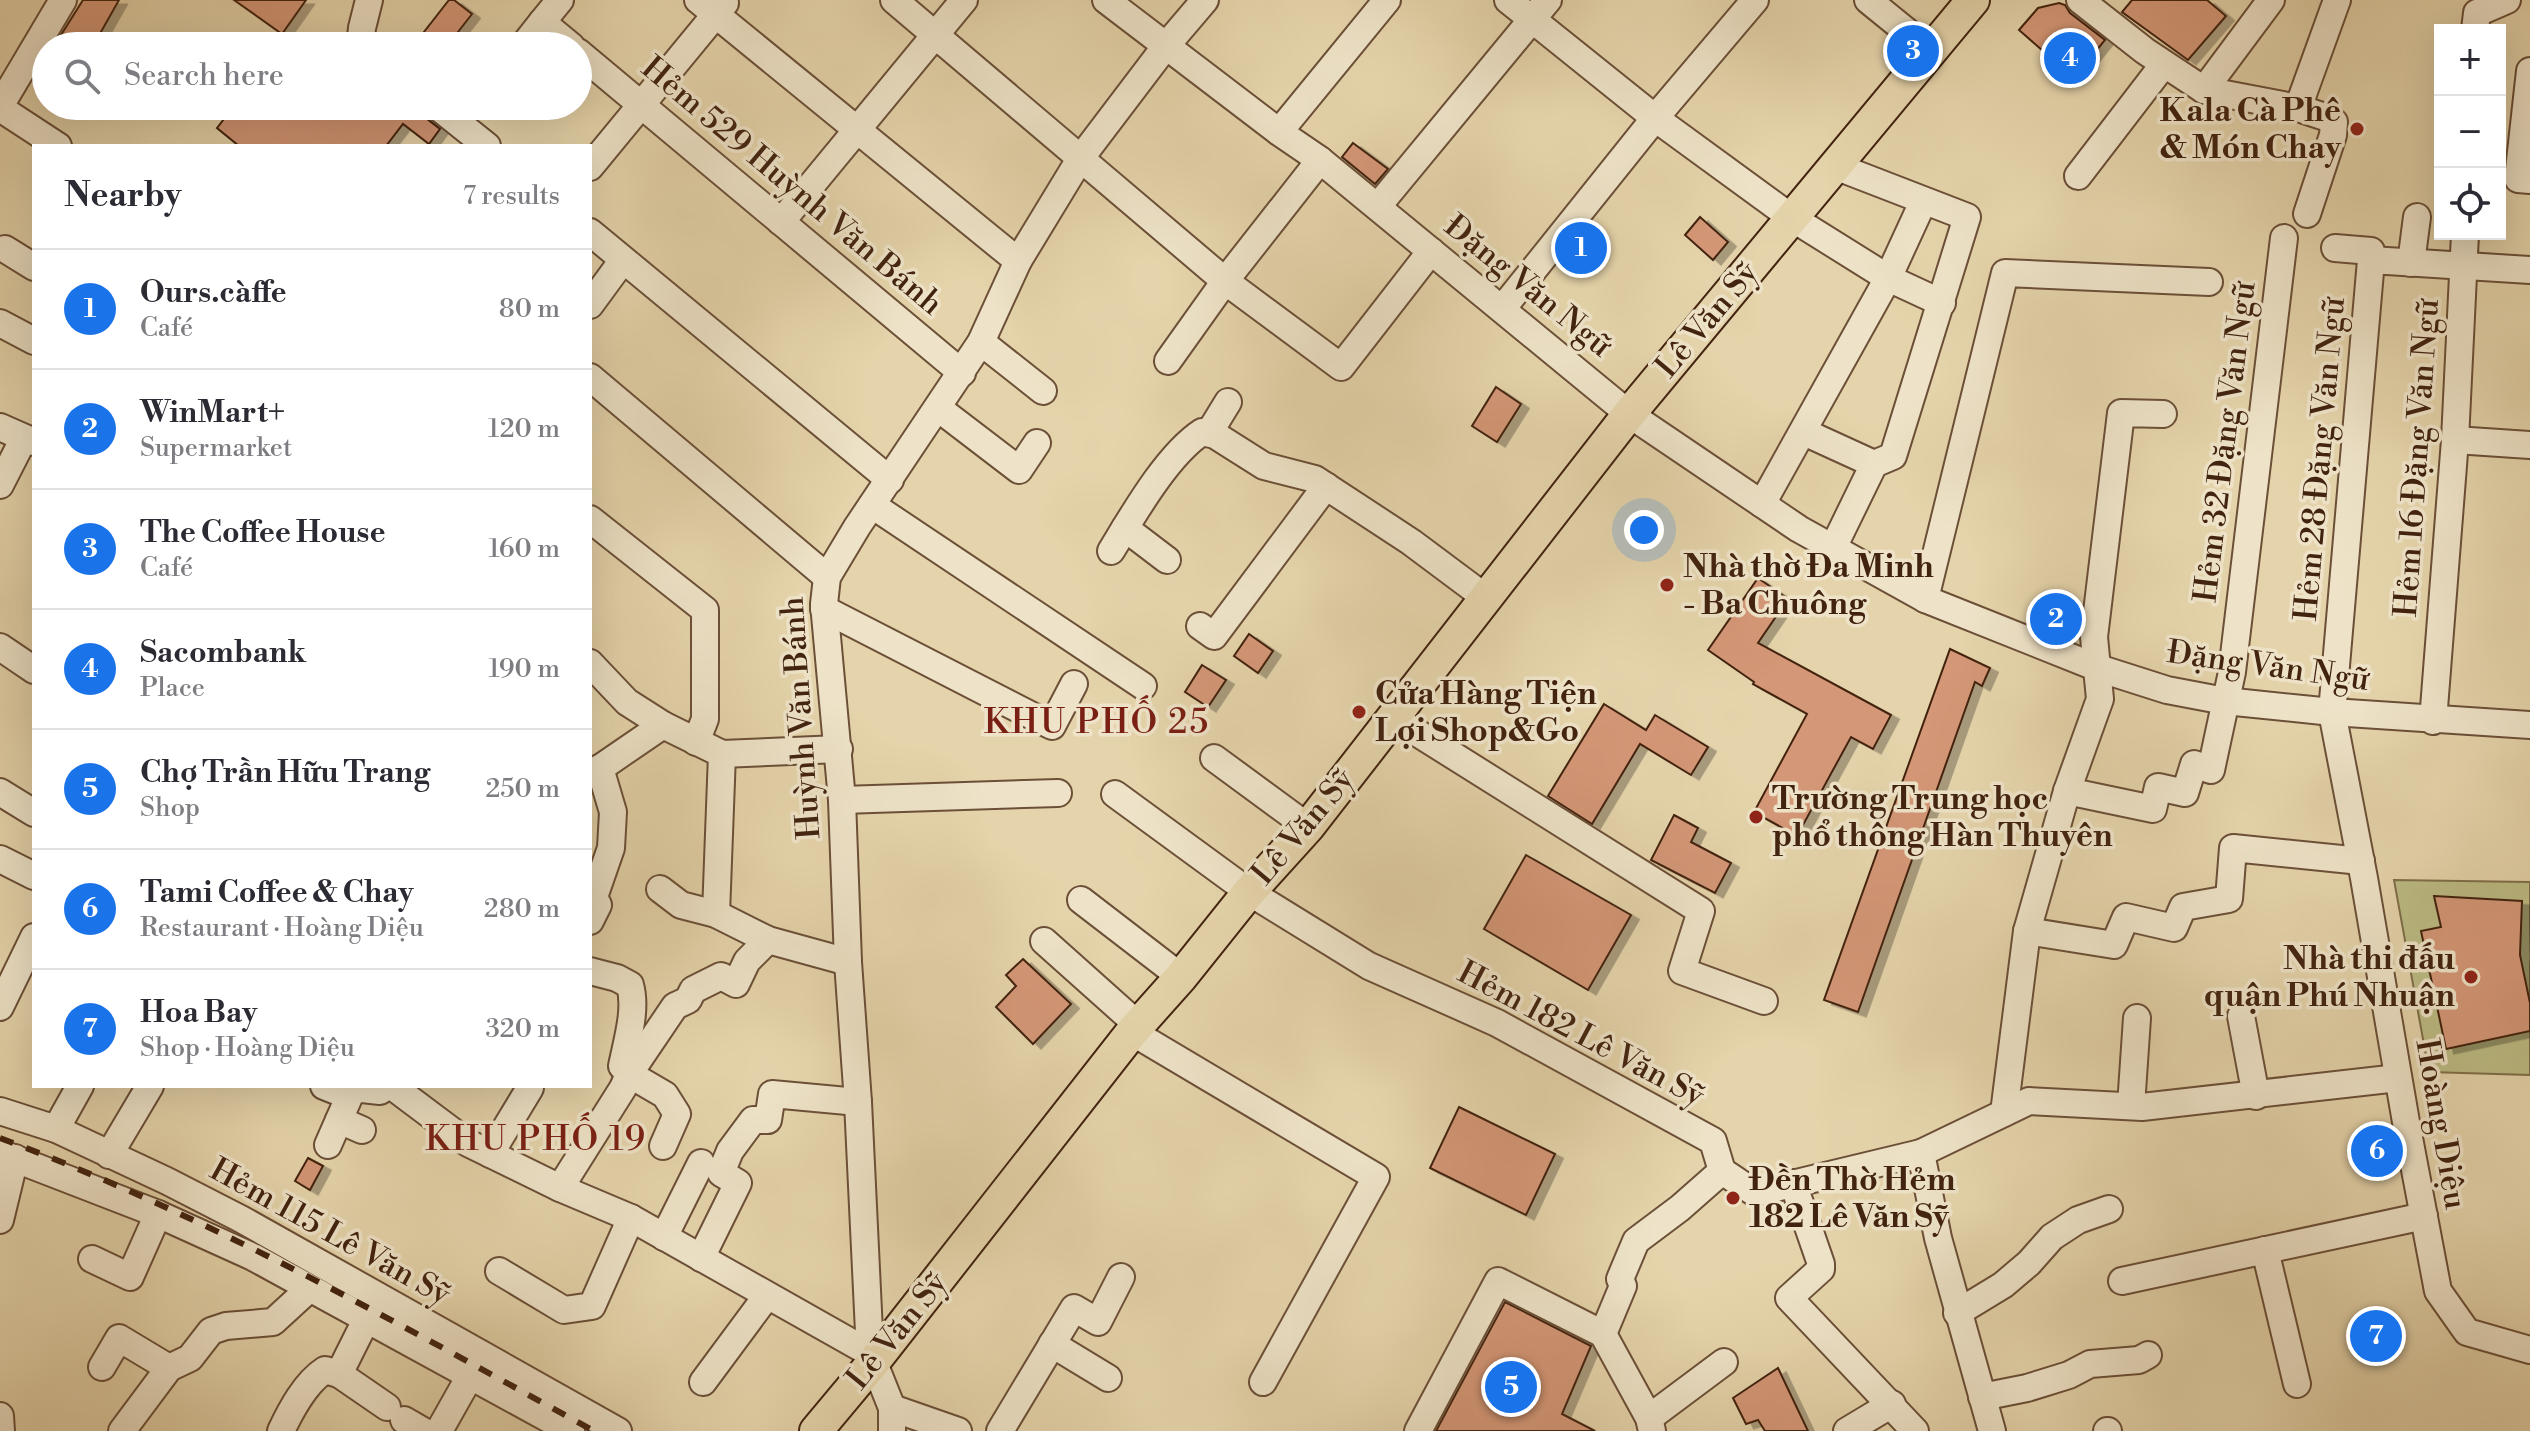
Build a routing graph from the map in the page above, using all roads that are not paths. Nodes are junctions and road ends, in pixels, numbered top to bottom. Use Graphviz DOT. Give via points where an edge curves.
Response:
graph roads {
  1 [pos="63,0"];
  2 [pos="369,0"];
  3 [pos="560,0"];
  4 [pos="894,0"];
  5 [pos="964,0"];
  6 [pos="1106,0"];
  7 [pos="1205,0"];
  8 [pos="1387,0"];
  9 [pos="1508,0"];
  10 [pos="1755,0"];
  11 [pos="1868,0"];
  12 [pos="1973,0"];
  13 [pos="2080,0"];
  14 [pos="2271,0"];
  15 [pos="2337,0"];
  16 [pos="2507,0"];
  17 [pos="714,5"];
  18 [pos="1540,10"];
  19 [pos="542,22"];
  20 [pos="2476,24"];
  21 [pos="44,32"];
  22 [pos="362,32"];
  23 [pos="534,32"];
  24 [pos="554,32"];
  25 [pos="935,37"];
  26 [pos="1165,47"];
  27 [pos="1932,52"];
  28 [pos="32,53"];
  29 [pos="592,64"];
  30 [pos="2164,64"];
  31 [pos="2530,71"];
  32 [pos="2204,90"];
  33 [pos="640,104"];
  34 [pos="0,107"];
  35 [pos="2298,108"];
  36 [pos="1655,118"];
  37 [pos="471,120"];
  38 [pos="859,131"];
  39 [pos="1279,132"];
  40 [pos="55,144"];
  41 [pos="486,144"];
  42 [pos="1080,159"];
  43 [pos="1320,160"];
  44 [pos="592,164"];
  45 [pos="1835,166"];
  46 [pos="2078,176"];
  47 [pos="2524,180"];
  48 [pos="1923,202"];
  49 [pos="1378,206"];
  50 [pos="2307,214"];
  51 [pos="2417,217"];
  52 [pos="1792,218"];
  53 [pos="781,222"];
  54 [pos="592,234"];
  55 [pos="2284,238"];
  56 [pos="2465,240"];
  57 [pos="2335,248"];
  58 [pos="5,249"];
  59 [pos="1431,251"];
  60 [pos="623,260"];
  61 [pos="2371,260"];
  62 [pos="1018,261"];
  63 [pos="2411,263"];
  64 [pos="32,266"];
  65 [pos="2463,267"];
  66 [pos="2530,270"];
  67 [pos="1888,278"];
  68 [pos="1225,281"];
  69 [pos="2209,282"];
  70 [pos="592,302"];
  71 [pos="1942,303"];
  72 [pos="1502,309"];
  73 [pos="0,323"];
  74 [pos="32,340"];
  75 [pos="981,342"];
  76 [pos="1168,361"];
  77 [pos="962,373"];
  78 [pos="592,379"];
  79 [pos="1043,391"];
  80 [pos="1228,402"];
  81 [pos="938,408"];
  82 [pos="1629,414"];
  83 [pos="2163,414"];
  84 [pos="1804,432"];
  85 [pos="1209,433"];
  86 [pos="19,436"];
  87 [pos="2455,440"];
  88 [pos="1037,443"];
  89 [pos="2530,445"];
  90 [pos="1874,464"];
  91 [pos="890,480"];
  92 [pos="0,485"];
  93 [pos="1326,486"];
  94 [pos="1762,504"];
  95 [pos="872,505"];
  96 [pos="592,521"];
  97 [pos="1125,528"];
  98 [pos="1833,548"];
  99 [pos="1111,551"];
  100 [pos="1167,560"];
  101 [pos="827,577"];
  102 [pos="1486,598"];
  103 [pos="1925,599"];
  104 [pos="824,609"];
  105 [pos="1200,626"];
  106 [pos="0,647"];
  107 [pos="592,665"];
  108 [pos="2098,668"];
  109 [pos="32,669"];
  110 [pos="1074,684"];
  111 [pos="1143,686"];
  112 [pos="2225,701"];
  113 [pos="2332,712"];
  114 [pos="1392,717"];
  115 [pos="2433,721"];
  116 [pos="663,725"];
  117 [pos="2530,725"];
  118 [pos="696,742"];
  119 [pos="839,749"];
  120 [pos="722,754"];
  121 [pos="1214,758"];
  122 [pos="595,771"];
  123 [pos="2067,791"];
  124 [pos="0,792"];
  125 [pos="1058,793"];
  126 [pos="1115,794"];
  127 [pos="842,800"];
  128 [pos="32,812"];
  129 [pos="1308,827"];
  130 [pos="0,859"];
  131 [pos="2361,861"];
  132 [pos="32,875"];
  133 [pos="660,889"];
  134 [pos="1249,892"];
  135 [pos="1081,900"];
  136 [pos="716,914"];
  137 [pos="592,917"];
  138 [pos="2027,931"];
  139 [pos="32,939"];
  140 [pos="768,940"];
  141 [pos="1044,941"];
  142 [pos="10,962"];
  143 [pos="848,962"];
  144 [pos="592,972"];
  145 [pos="1181,977"];
  146 [pos="1764,1001"];
  147 [pos="0,1007"];
  148 [pos="2241,1016"];
  149 [pos="2137,1018"];
  150 [pos="1135,1028"];
  151 [pos="629,1074"];
  152 [pos="2398,1078"];
  153 [pos="79,1088"];
  154 [pos="149,1088"];
  155 [pos="326,1088"];
  156 [pos="353,1088"];
  157 [pos="353,1088"];
  158 [pos="385,1088"];
  159 [pos="392,1088"];
  160 [pos="530,1088"];
  161 [pos="2256,1096"];
  162 [pos="858,1102"];
  163 [pos="2131,1106"];
  164 [pos="0,1111"];
  165 [pos="2004,1113"];
  166 [pos="350,1115"];
  167 [pos="56,1129"];
  168 [pos="328,1145"];
  169 [pos="663,1146"];
  170 [pos="1921,1153"];
  171 [pos="490,1154"];
  172 [pos="109,1155"];
  173 [pos="8,1156"];
  174 [pos="701,1163"];
  175 [pos="1722,1171"];
  176 [pos="1793,1183"];
  177 [pos="560,1188"];
  178 [pos="2109,1209"];
  179 [pos="158,1214"];
  180 [pos="2424,1216"];
  181 [pos="631,1218"];
  182 [pos="0,1220"];
  183 [pos="664,1237"];
  184 [pos="2265,1250"];
  185 [pos="701,1258"];
  186 [pos="92,1259"];
  187 [pos="499,1271"];
  188 [pos="1121,1277"];
  189 [pos="2122,1281"];
  190 [pos="309,1289"];
  191 [pos="766,1297"];
  192 [pos="1957,1313"];
  193 [pos="366,1320"];
  194 [pos="1603,1334"];
  195 [pos="1052,1344"];
  196 [pos="2530,1350"];
  197 [pos="2148,1355"];
  198 [pos="871,1358"];
  199 [pos="1724,1362"];
  200 [pos="102,1367"];
  201 [pos="169,1368"];
  202 [pos="339,1374"];
  203 [pos="470,1376"];
  204 [pos="1108,1378"];
  205 [pos="703,1382"];
  206 [pos="1263,1382"];
  207 [pos="2297,1384"];
  208 [pos="1982,1397"];
  209 [pos="1892,1404"];
  210 [pos="0,1416"];
  211 [pos="404,1419"];
  212 [pos="892,1419"];
  213 [pos="1651,1425"];
  214 [pos="563,1429"];
  215 [pos="1,1431"];
  216 [pos="122,1431"];
  217 [pos="281,1431"];
  218 [pos="439,1431"];
  219 [pos="618,1431"];
  220 [pos="816,1431"];
  221 [pos="958,1431"];
  222 [pos="1000,1431"];
  223 [pos="1418,1431"];
  224 [pos="1847,1431"];
  225 [pos="1915,1431"];
  226 [pos="1992,1431"];
  1 -- 21 [label="street"];
  2 -- 22 [label="street"];
  3 -- 19 [label="street"];
  4 -- 25 [label="street"];
  5 -- 25 [label="street, Hẻm 529 Huỳnh Văn Bánh"];
  6 -- 26 [label="street, Đặng Văn Ngữ"];
  7 -- 26 [label="street, Huỳnh Văn Bánh"];
  8 -- 39 [label="street"];
  9 -- 18 [label="street"];
  10 -- 36 [label="street"];
  11 -- 27 [label="street"];
  12 -- 27 [label="main road, Lê Văn Sỹ"];
  13 -- 30 [label="street"];
  14 -- 32 [label="street"];
  15 -- 35 [label="street"];
  16 -- 20 [label="street" via="2477,13"];
  17 -- 33 [label="street"];
  17 -- 38 [label="street"];
  18 -- 36 [label="street"];
  18 -- 49 [label="street"];
  19 -- 23 [label="street"];
  19 -- 24 [label="street"];
  25 -- 38 [label="street, Hẻm 529 Huỳnh Văn Bánh"];
  25 -- 42 [label="street"];
  26 -- 39 [label="street, Đặng Văn Ngữ"];
  26 -- 42 [label="street, Huỳnh Văn Bánh"];
  27 -- 45 [label="main road, Lê Văn Sỹ"];
  28 -- 34 [label="street"];
  29 -- 33 [label="street, Hẻm 529 Huỳnh Văn Bánh"];
  30 -- 32 [label="street"];
  30 -- 46 [label="street"];
  31 -- 47 [label="street"];
  32 -- 35 [label="street"];
  33 -- 44 [label="street"];
  33 -- 53 [label="street, Hẻm 529 Huỳnh Văn Bánh"];
  34 -- 40 [label="street"];
  35 -- 50 [label="street" via="2331,119 2335,128"];
  36 -- 52 [label="street"];
  36 -- 72 [label="street"];
  37 -- 41 [label="street"];
  38 -- 53 [label="street, Hẻm 529 Huỳnh Văn Bánh"];
  38 -- 62 [label="street"];
  39 -- 43 [label="street, Đặng Văn Ngữ"];
  42 -- 62 [label="street, Huỳnh Văn Bánh"];
  42 -- 68 [label="street"];
  43 -- 49 [label="street, Đặng Văn Ngữ"];
  43 -- 68 [label="street"];
  45 -- 48 [label="street"];
  45 -- 52 [label="main road, Lê Văn Sỹ"];
  48 -- 67 [label="street"];
  48 -- 71 [label="street" via="1967,217"];
  49 -- 59 [label="street, Đặng Văn Ngữ"];
  51 -- 63 [label="street"];
  52 -- 67 [label="street"];
  52 -- 82 [label="main road, Lê Văn Sỹ"];
  53 -- 77 [label="street, Hẻm 529 Huỳnh Văn Bánh"];
  54 -- 60 [label="street"];
  55 -- 112 [label="street, Hẻm 32 Đặng Văn Ngữ"];
  56 -- 65 [label="street"];
  57 -- 61 [label="street, Hẻm 28 Đặng Văn Ngữ" via="2371,251"];
  58 -- 64 [label="street"];
  59 -- 68 [label="street" via="1341,367"];
  59 -- 72 [label="street, Đặng Văn Ngữ"];
  60 -- 70 [label="street"];
  60 -- 91 [label="street"];
  61 -- 63 [label="street, Hẻm 28 Đặng Văn Ngữ"];
  61 -- 113 [label="street, Hẻm 28 Đặng Văn Ngữ"];
  62 -- 75 [label="street, Huỳnh Văn Bánh"];
  63 -- 65 [label="street, Hẻm 28 Đặng Văn Ngữ"];
  65 -- 66 [label="street, Hẻm 16 Đặng Văn Ngữ"];
  65 -- 87 [label="street, Hẻm 16 Đặng Văn Ngữ"];
  67 -- 71 [label="street"];
  67 -- 84 [label="street"];
  68 -- 76 [label="street"];
  69 -- 103 [label="street" via="2005,273"];
  71 -- 90 [label="street" via="1893,456"];
  72 -- 82 [label="street, Đặng Văn Ngữ"];
  73 -- 74 [label="street"];
  75 -- 77 [label="street, Huỳnh Văn Bánh"];
  75 -- 79 [label="street"];
  77 -- 81 [label="street, Huỳnh Văn Bánh"];
  78 -- 101 [label="street"];
  80 -- 85 [label="street"];
  81 -- 88 [label="street" via="1019,470"];
  81 -- 91 [label="street, Huỳnh Văn Bánh"];
  82 -- 94 [label="street, Đặng Văn Ngữ"];
  82 -- 102 [label="main road, Lê Văn Sỹ"];
  83 -- 108 [label="street" via="2121,413 2094,637"];
  84 -- 90 [label="street"];
  84 -- 94 [label="street"];
  85 -- 93 [label="street" via="1264,466"];
  85 -- 97 [label="street" via="1191,439"];
  86 -- 92 [label="street"];
  87 -- 89 [label="street"];
  87 -- 115 [label="street, Hẻm 16 Đặng Văn Ngữ"];
  90 -- 98 [label="street"];
  91 -- 95 [label="street, Huỳnh Văn Bánh"];
  93 -- 102 [label="street"];
  93 -- 105 [label="street" via="1214,636"];
  94 -- 98 [label="street, Đặng Văn Ngữ"];
  95 -- 101 [label="street, Huỳnh Văn Bánh"];
  95 -- 111 [label="street"];
  96 -- 118 [label="street" via="705,610 705,719"];
  97 -- 99 [label="street"];
  97 -- 100 [label="street"];
  98 -- 103 [label="street, Đặng Văn Ngữ"];
  101 -- 104 [label="street, Huỳnh Văn Bánh"];
  102 -- 114 [label="main road, Lê Văn Sỹ"];
  103 -- 108 [label="street, Đặng Văn Ngữ"];
  104 -- 110 [label="street" via="1052,726"];
  104 -- 119 [label="street, Huỳnh Văn Bánh"];
  106 -- 109 [label="street"];
  107 -- 116 [label="street" via="627,702"];
  108 -- 112 [label="street, Đặng Văn Ngữ"];
  108 -- 123 [label="street" via="2100,699"];
  112 -- 113 [label="street, Đặng Văn Ngữ"];
  112 -- 123 [label="street, Hẻm 32 Đặng Văn Ngữ" via="2211,770 2194,764 2185,793 2158,787 2153,809"];
  113 -- 115 [label="street, Đặng Văn Ngữ"];
  113 -- 131 [label="street, Hoàng Diệu"];
  114 -- 129 [label="main road, Lê Văn Sỹ"];
  114 -- 146 [label="street" via="1701,911 1682,971"];
  115 -- 117 [label="street, Đặng Văn Ngữ"];
  116 -- 118 [label="street"];
  116 -- 122 [label="street"];
  118 -- 120 [label="street"];
  119 -- 120 [label="street"];
  119 -- 127 [label="street, Huỳnh Văn Bánh"];
  120 -- 136 [label="street"];
  121 -- 129 [label="street"];
  122 -- 137 [label="street" via="613,812 611,848"];
  123 -- 138 [label="street"];
  124 -- 128 [label="street"];
  125 -- 127 [label="street"];
  126 -- 134 [label="street, Hẻm 182 Lê Văn Sỹ"];
  127 -- 143 [label="street, Huỳnh Văn Bánh"];
  129 -- 134 [label="main road, Lê Văn Sỹ"];
  130 -- 132 [label="street"];
  131 -- 138 [label="street" via="2233,848 2229,899 2183,907 2174,928 2126,917 2114,945"];
  131 -- 152 [label="street, Hoàng Diệu"];
  133 -- 136 [label="street" via="681,905"];
  134 -- 145 [label="main road, Lê Văn Sỹ"];
  134 -- 175 [label="street, Hẻm 182 Lê Văn Sỹ" via="1369,966 1497,1023 1713,1141"];
  135 -- 145 [label="street"];
  136 -- 140 [label="street"];
  138 -- 165 [label="street"];
  139 -- 142 [label="street"];
  140 -- 143 [label="street"];
  140 -- 151 [label="street" via="747,961 736,984 721,976 675,1006"];
  141 -- 150 [label="street"];
  142 -- 147 [label="street"];
  143 -- 162 [label="street, Huỳnh Văn Bánh"];
  144 -- 151 [label="street" via="630,985 630,1030 622,1066"];
  145 -- 150 [label="main road, Lê Văn Sỹ"];
  148 -- 161 [label="street"];
  149 -- 163 [label="street"];
  150 -- 198 [label="main road, Lê Văn Sỹ"];
  150 -- 206 [label="street" via="1376,1177"];
  151 -- 169 [label="street" via="665,1095 677,1114"];
  151 -- 177 [label="street"];
  152 -- 161 [label="street"];
  152 -- 180 [label="street, Hoàng Diệu"];
  153 -- 167 [label="street"];
  154 -- 172 [label="street"];
  155 -- 166 [label="street"];
  156 -- 158 [label="street"];
  157 -- 166 [label="street"];
  159 -- 171 [label="street"];
  160 -- 171 [label="street"];
  161 -- 163 [label="street"];
  162 -- 185 [label="street" via="772,1094 768,1120 753,1120 730,1151 721,1173 738,1183"];
  162 -- 198 [label="street, Huỳnh Văn Bánh"];
  163 -- 165 [label="street" via="2029,1101"];
  164 -- 167 [label="street, Hẻm 115 Lê Văn Sỹ"];
  165 -- 170 [label="street"];
  166 -- 168 [label="street"];
  167 -- 172 [label="street, Hẻm 115 Lê Văn Sỹ"];
  170 -- 176 [label="street"];
  170 -- 192 [label="street"];
  171 -- 177 [label="street"];
  172 -- 219 [label="street, Hẻm 115 Lê Văn Sỹ" via="241,1219"];
  173 -- 179 [label="street"];
  173 -- 182 [label="street"];
  174 -- 183 [label="street"];
  175 -- 176 [label="street" via="1755,1193"];
  175 -- 194 [label="street" via="1636,1241"];
  176 -- 209 [label="street" via="1821,1269 1789,1298"];
  177 -- 181 [label="street"];
  178 -- 192 [label="street" via="2078,1220 2003,1285"];
  179 -- 186 [label="street" via="130,1277"];
  179 -- 190 [label="street"];
  180 -- 184 [label="street"];
  180 -- 196 [label="street, Hoàng Diệu" via="2438,1291 2467,1332"];
  181 -- 183 [label="street"];
  181 -- 187 [label="street" via="592,1306 564,1310"];
  183 -- 185 [label="street"];
  184 -- 189 [label="street"];
  184 -- 207 [label="street"];
  185 -- 191 [label="street"];
  188 -- 195 [label="street" via="1098,1322 1074,1308"];
  190 -- 193 [label="street"];
  190 -- 201 [label="street" via="273,1322 211,1331 190,1358"];
  191 -- 198 [label="street"];
  191 -- 205 [label="street"];
  192 -- 208 [label="street"];
  193 -- 202 [label="street"];
  193 -- 203 [label="street"];
  194 -- 213 [label="street"];
  194 -- 223 [label="street" via="1498,1281"];
  195 -- 204 [label="street"];
  195 -- 222 [label="street"];
  197 -- 208 [label="street" via="2090,1364 2055,1380"];
  198 -- 212 [label="street, Huỳnh Văn Bánh"];
  198 -- 220 [label="main road, Lê Văn Sỹ"];
  199 -- 213 [label="street"];
  200 -- 201 [label="street" via="119,1338"];
  201 -- 216 [label="street"];
  202 -- 211 [label="street"];
  202 -- 217 [label="street" via="325,1370 317,1375"];
  203 -- 214 [label="street"];
  203 -- 218 [label="street"];
  208 -- 226 [label="street"];
  209 -- 224 [label="street"];
  209 -- 225 [label="street"];
  210 -- 215 [label="street"];
  212 -- 221 [label="street"];
}
